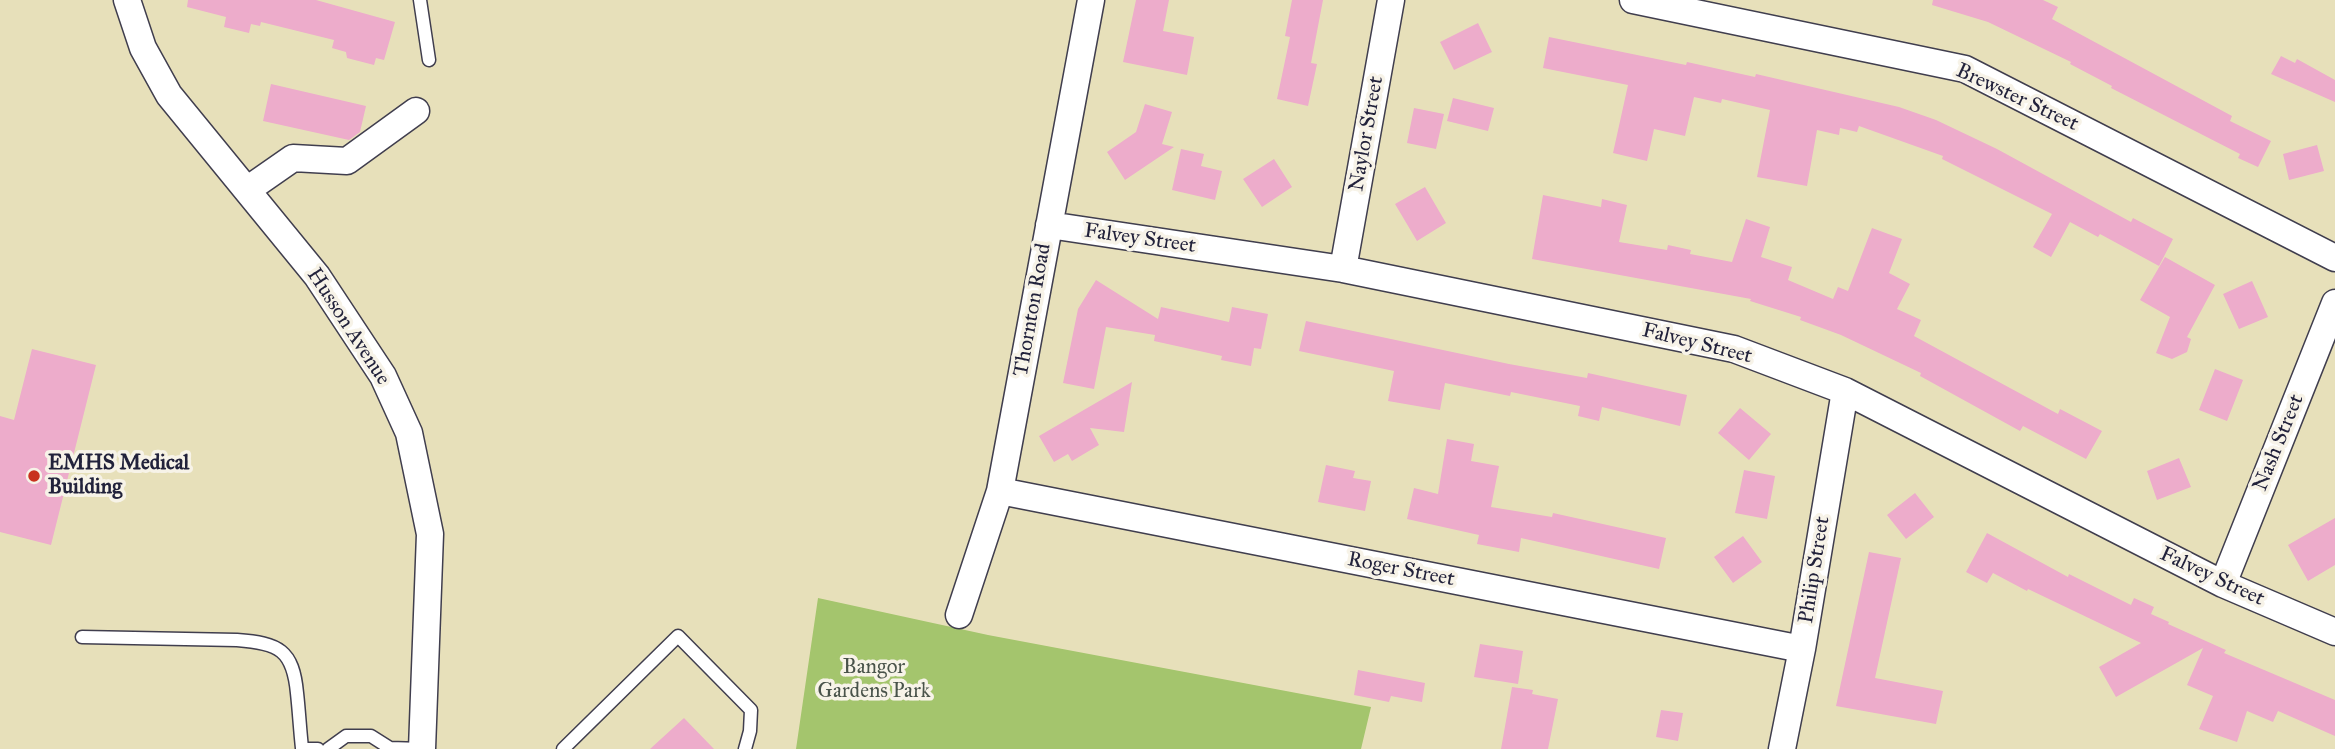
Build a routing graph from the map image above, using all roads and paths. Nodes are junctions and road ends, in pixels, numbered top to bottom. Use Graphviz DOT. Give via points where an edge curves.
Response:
graph roads {
  1 [pos="127,0"];
  2 [pos="420,0"];
  3 [pos="1091,0"];
  4 [pos="1391,0"];
  5 [pos="1633,0"];
  6 [pos="429,60"];
  7 [pos="416,111"];
  8 [pos="247,190"];
  9 [pos="1049,225"];
  10 [pos="2335,258"];
  11 [pos="1343,269"];
  12 [pos="2335,303"];
  13 [pos="1845,391"];
  14 [pos="1000,491"];
  15 [pos="2222,584"];
  16 [pos="959,615"];
  17 [pos="2335,632"];
  18 [pos="82,637"];
  19 [pos="1802,649"];
  20 [pos="302,748"];
  21 [pos="318,749"];
  22 [pos="328,749"];
  23 [pos="390,749"];
  24 [pos="422,749"];
  25 [pos="563,749"];
  26 [pos="745,749"];
  27 [pos="1782,749"];
  1 -- 8 [label="street, Husson Avenue" via="143,48 169,95"];
  2 -- 6 [label="lane"];
  3 -- 9 [label="street, Thornton Road"];
  4 -- 11 [label="street, Naylor Street"];
  5 -- 10 [label="street, Brewster Street" via="1965,69"];
  7 -- 8 [label="street" via="347,161 293,159"];
  8 -- 24 [label="street, Husson Avenue" via="351,324 383,376 409,433 430,534"];
  9 -- 11 [label="street, Falvey Street"];
  9 -- 14 [label="street, Thornton Road"];
  11 -- 13 [label="street, Falvey Street" via="1734,349"];
  12 -- 15 [label="street, Nash Street"];
  13 -- 15 [label="street, Falvey Street"];
  13 -- 19 [label="street, Philip Street"];
  14 -- 16 [label="street, Thornton Road"];
  14 -- 19 [label="street, Roger Street"];
  15 -- 17 [label="street, Falvey Street"];
  18 -- 20 [label="lane" via="237,639 276,648 295,672"];
  19 -- 27 [label="street, Philip Street"];
  20 -- 21 [label="lane"];
  22 -- 23 [label="lane" via="346,736 371,736"];
  23 -- 24 [label="lane"];
  25 -- 26 [label="lane" via="678,636 751,710"];
}
